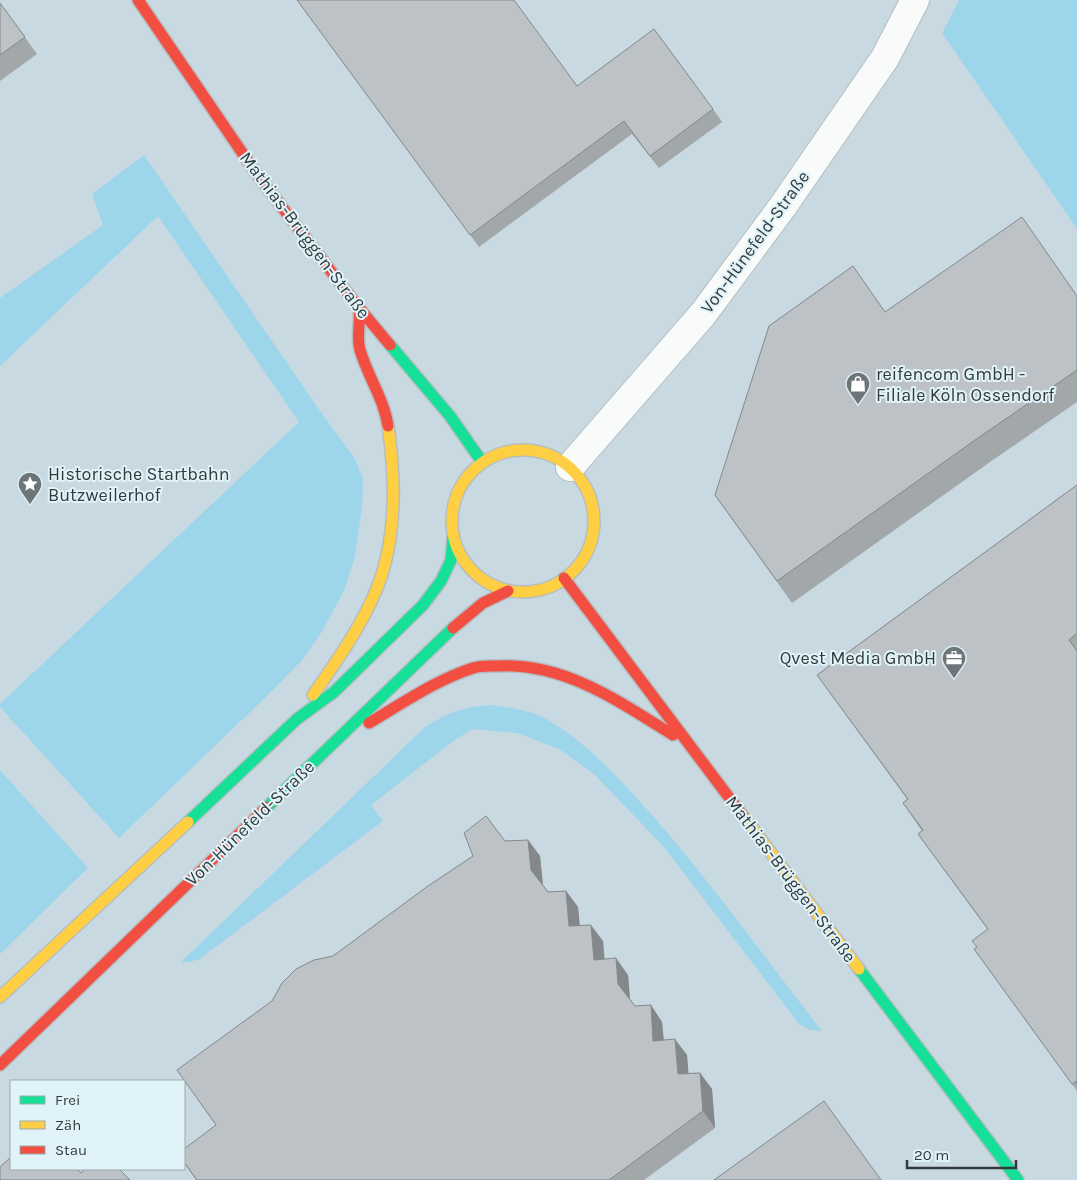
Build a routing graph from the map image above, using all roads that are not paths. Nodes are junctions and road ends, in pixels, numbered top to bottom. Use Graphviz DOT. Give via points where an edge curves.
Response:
graph roads {
  1 [pos="138,0"];
  2 [pos="915,0"];
  3 [pos="359,308"];
  4 [pos="482,462"];
  5 [pos="570,467"];
  6 [pos="453,537"];
  7 [pos="564,578"];
  8 [pos="508,591"];
  9 [pos="297,719"];
  10 [pos="697,755"];
  11 [pos="292,782"];
  12 [pos="0,996"];
  13 [pos="0,1065"];
  14 [pos="1018,1180"];
  1 -- 3 [label="street, Mathias-Brüggen-Straße" via="256,173"];
  2 -- 5 [label="street, Von-Hünefeld-Straße" via="885,58 783,206 703,314"];
  3 -- 4 [label="street, Mathias-Brüggen-Straße" via="450,416"];
  3 -- 9 [label="street" via="358,337 364,362 379,393 391,449 394,498 390,548 382,578 365,618"];
  4 -- 5 [label="street" via="502,453 533,450 553,456"];
  4 -- 6 [label="street" via="461,481 452,509"];
  5 -- 7 [label="street" via="586,488 593,506 595,527 590,547 579,565"];
  6 -- 8 [label="street" via="465,564 486,582"];
  6 -- 9 [label="street" via="451,560 441,581 423,605 334,692"];
  7 -- 8 [label="street" via="548,588"];
  7 -- 10 [label="street, Mathias-Brüggen-Straße"];
  8 -- 11 [label="street, Von-Hünefeld-Straße" via="464,617"];
  9 -- 12 [label="street"];
  10 -- 11 [label="street" via="643,715 586,685 545,669 518,664 493,665 475,667 424,690 375,719"];
  10 -- 14 [label="street, Mathias-Brüggen-Straße"];
  11 -- 13 [label="street, Von-Hünefeld-Straße"];
}
